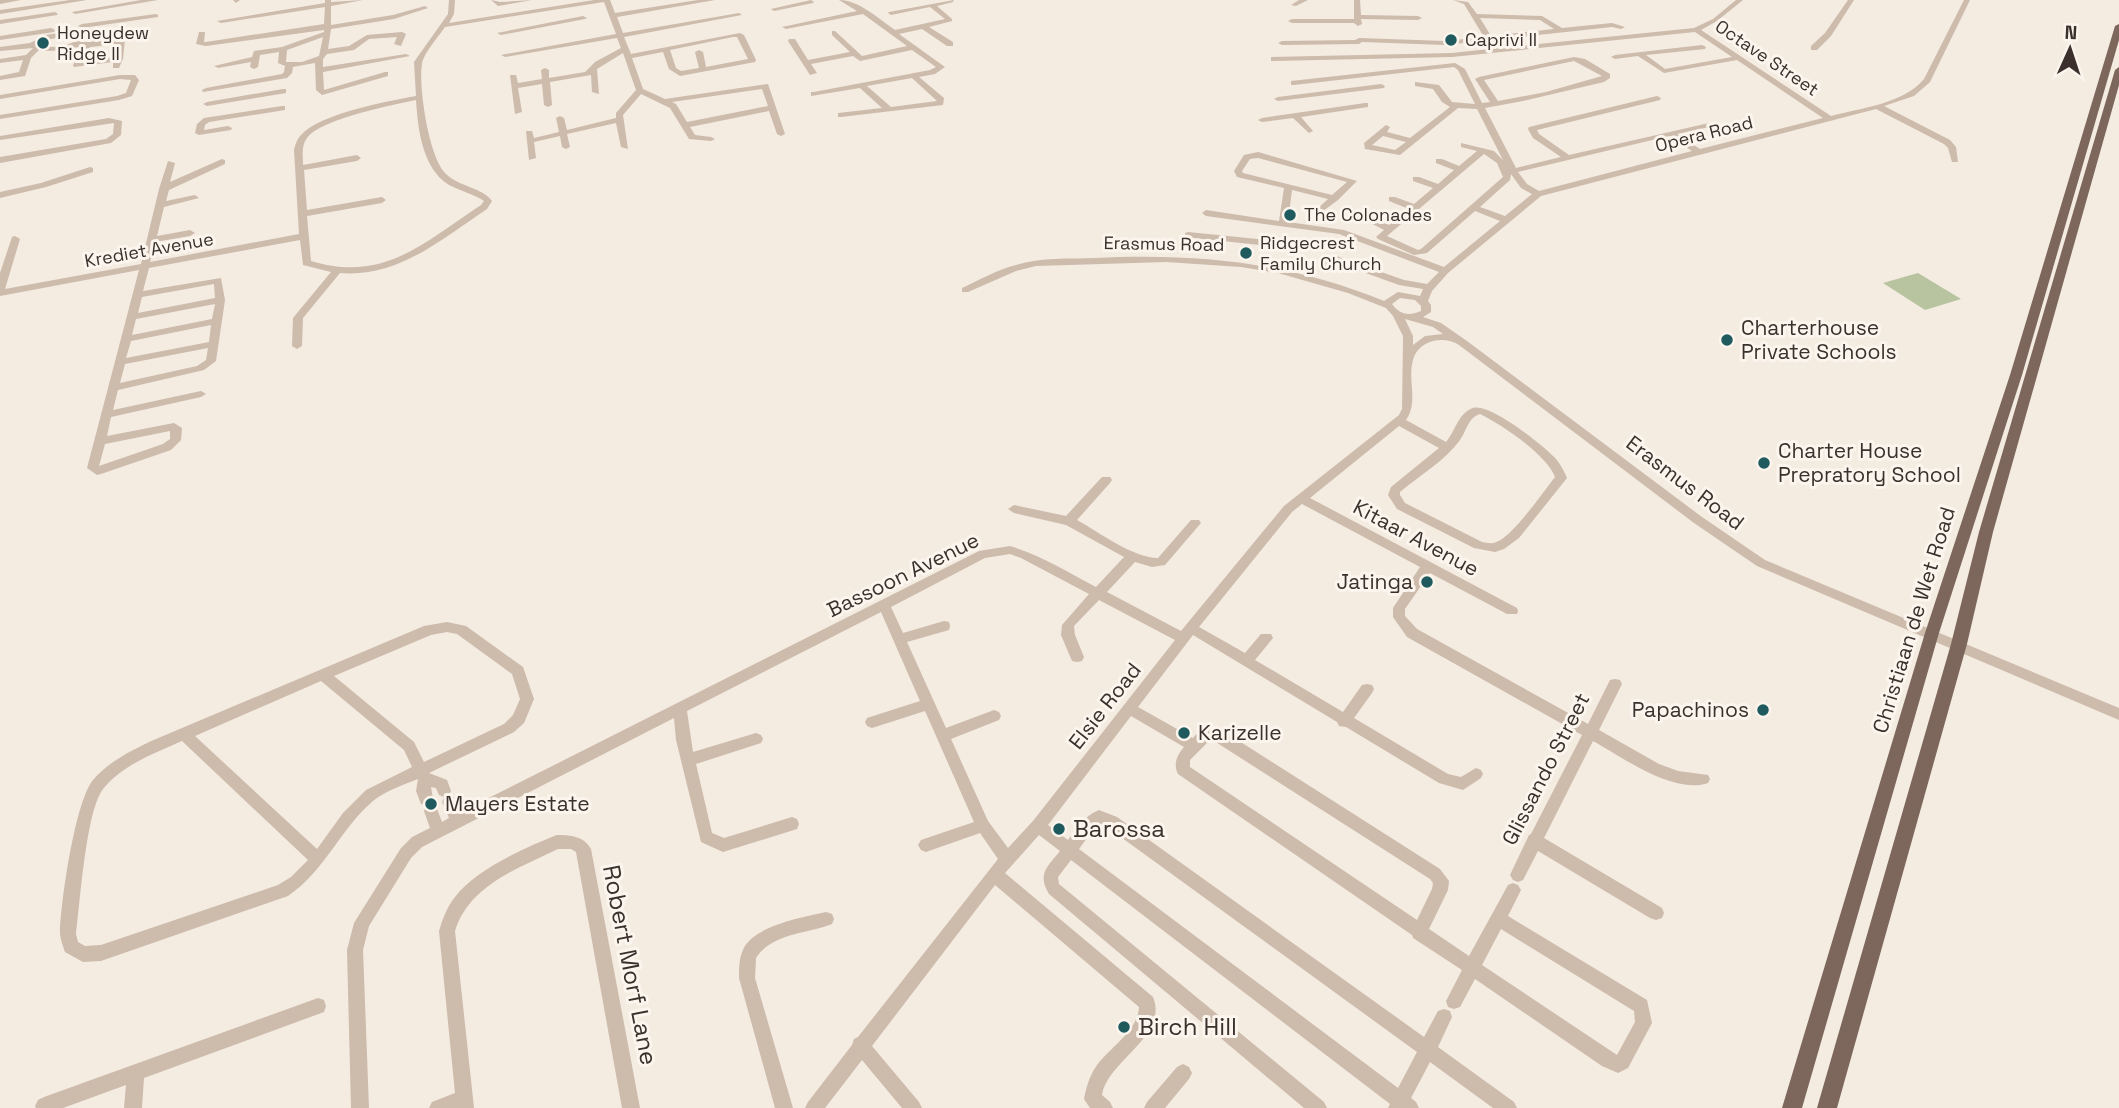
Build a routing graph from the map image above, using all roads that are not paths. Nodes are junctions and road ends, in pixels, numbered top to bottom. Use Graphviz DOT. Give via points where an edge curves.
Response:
graph roads {
  1 [pos="18,0"];
  2 [pos="84,0"];
  3 [pos="155,0"];
  4 [pos="360,0"];
  5 [pos="452,0"];
  6 [pos="494,0"];
  7 [pos="528,0"];
  8 [pos="540,0"];
  9 [pos="607,0"];
  10 [pos="712,0"];
  11 [pos="768,0"];
  12 [pos="842,0"];
  13 [pos="1306,0"];
  14 [pos="1357,0"];
  15 [pos="1456,0"];
  16 [pos="1740,0"];
  17 [pos="1851,0"];
  18 [pos="1967,0"];
  19 [pos="951,1"];
  20 [pos="0,2"];
  21 [pos="328,2"];
  22 [pos="697,2"];
  23 [pos="811,2"];
  24 [pos="932,5"];
  25 [pos="1294,5"];
  26 [pos="116,6"];
  27 [pos="425,8"];
  28 [pos="774,9"];
  29 [pos="544,10"];
  30 [pos="0,12"];
  31 [pos="75,12"];
  32 [pos="864,12"];
  33 [pos="891,13"];
  34 [pos="55,14"];
  35 [pos="613,15"];
  36 [pos="739,15"];
  37 [pos="156,16"];
  38 [pos="1475,16"];
  39 [pos="583,18"];
  40 [pos="1418,18"];
  41 [pos="1358,19"];
  42 [pos="18,20"];
  43 [pos="707,20"];
  44 [pos="221,21"];
  45 [pos="1292,21"];
  46 [pos="0,22"];
  47 [pos="111,22"];
  48 [pos="441,26"];
  49 [pos="541,26"];
  50 [pos="2119,26"];
  51 [pos="925,27"];
  52 [pos="1621,27"];
  53 [pos="62,28"];
  54 [pos="80,29"];
  55 [pos="326,29"];
  56 [pos="1696,30"];
  57 [pos="1561,31"];
  58 [pos="501,33"];
  59 [pos="835,33"];
  60 [pos="893,33"];
  61 [pos="202,34"];
  62 [pos="620,34"];
  63 [pos="21,35"];
  64 [pos="0,38"];
  65 [pos="1489,38"];
  66 [pos="792,41"];
  67 [pos="1282,43"];
  68 [pos="1360,43"];
  69 [pos="1445,43"];
  70 [pos="36,44"];
  71 [pos="398,44"];
  72 [pos="950,44"];
  73 [pos="82,45"];
  74 [pos="547,47"];
  75 [pos="914,47"];
  76 [pos="1702,47"];
  77 [pos="1814,48"];
  78 [pos="666,49"];
  79 [pos="0,50"];
  80 [pos="283,50"];
  81 [pos="699,52"];
  82 [pos="627,53"];
  83 [pos="505,54"];
  84 [pos="1639,54"];
  85 [pos="1452,55"];
  86 [pos="321,56"];
  87 [pos="406,56"];
  88 [pos="28,57"];
  89 [pos="1615,57"];
  90 [pos="1738,58"];
  91 [pos="860,59"];
  92 [pos="1274,59"];
  93 [pos="0,61"];
  94 [pos="587,61"];
  95 [pos="367,62"];
  96 [pos="807,62"];
  97 [pos="289,65"];
  98 [pos="217,66"];
  99 [pos="596,66"];
  100 [pos="319,70"];
  101 [pos="544,70"];
  102 [pos="2119,70"];
  103 [pos="703,71"];
  104 [pos="813,73"];
  105 [pos="385,74"];
  106 [pos="913,75"];
  107 [pos="0,78"];
  108 [pos="368,78"];
  109 [pos="264,80"];
  110 [pos="545,80"];
  111 [pos="514,81"];
  112 [pos="1326,82"];
  113 [pos="1294,83"];
  114 [pos="1418,84"];
  115 [pos="861,85"];
  116 [pos="1381,86"];
  117 [pos="206,90"];
  118 [pos="640,90"];
  119 [pos="283,91"];
  120 [pos="596,92"];
  121 [pos="1335,92"];
  122 [pos="814,94"];
  123 [pos="259,95"];
  124 [pos="1317,95"];
  125 [pos="0,97"];
  126 [pos="420,97"];
  127 [pos="243,98"];
  128 [pos="1657,98"];
  129 [pos="1278,99"];
  130 [pos="666,101"];
  131 [pos="207,104"];
  132 [pos="1488,104"];
  133 [pos="548,105"];
  134 [pos="1365,105"];
  135 [pos="1456,106"];
  136 [pos="1877,106"];
  137 [pos="282,108"];
  138 [pos="771,108"];
  139 [pos="263,110"];
  140 [pos="890,110"];
  141 [pos="1327,111"];
  142 [pos="518,112"];
  143 [pos="241,114"];
  144 [pos="841,115"];
  145 [pos="1295,115"];
  146 [pos="0,117"];
  147 [pos="256,118"];
  148 [pos="560,118"];
  149 [pos="1829,118"];
  150 [pos="618,120"];
  151 [pos="1262,120"];
  152 [pos="1333,122"];
  153 [pos="685,125"];
  154 [pos="1706,125"];
  155 [pos="228,128"];
  156 [pos="1384,130"];
  157 [pos="1309,131"];
  158 [pos="564,133"];
  159 [pos="781,134"];
  160 [pos="1671,134"];
  161 [pos="0,138"];
  162 [pos="711,139"];
  163 [pos="1411,141"];
  164 [pos="1464,145"];
  165 [pos="566,147"];
  166 [pos="625,147"];
  167 [pos="1275,148"];
  168 [pos="1482,151"];
  169 [pos="1699,152"];
  170 [pos="1268,156"];
  171 [pos="357,158"];
  172 [pos="532,158"];
  173 [pos="1569,159"];
  174 [pos="0,160"];
  175 [pos="1955,160"];
  176 [pos="1439,161"];
  177 [pos="222,162"];
  178 [pos="170,163"];
  179 [pos="300,168"];
  180 [pos="1460,169"];
  181 [pos="90,170"];
  182 [pos="1513,171"];
  183 [pos="24,177"];
  184 [pos="1416,179"];
  185 [pos="1437,187"];
  186 [pos="1288,188"];
  187 [pos="163,189"];
  188 [pos="20,191"];
  189 [pos="1538,194"];
  190 [pos="0,195"];
  191 [pos="195,198"];
  192 [pos="1335,198"];
  193 [pos="1392,199"];
  194 [pos="382,200"];
  195 [pos="159,205"];
  196 [pos="1413,207"];
  197 [pos="1473,207"];
  198 [pos="1319,211"];
  199 [pos="1206,213"];
  200 [pos="301,214"];
  201 [pos="1234,218"];
  202 [pos="1367,219"];
  203 [pos="1504,219"];
  204 [pos="1283,223"];
  205 [pos="1388,228"];
  206 [pos="190,233"];
  207 [pos="1188,235"];
  208 [pos="304,236"];
  209 [pos="15,239"];
  210 [pos="1227,239"];
  211 [pos="151,240"];
  212 [pos="1306,247"];
  213 [pos="188,248"];
  214 [pos="147,253"];
  215 [pos="144,267"];
  216 [pos="1324,268"];
  217 [pos="339,269"];
  218 [pos="1445,271"];
  219 [pos="1428,288"];
  220 [pos="965,290"];
  221 [pos="0,291"];
  222 [pos="136,295"];
  223 [pos="1409,295"];
  224 [pos="220,300"];
  225 [pos="1423,301"];
  226 [pos="1390,302"];
  227 [pos="1398,315"];
  228 [pos="1418,316"];
  229 [pos="131,317"];
  230 [pos="216,321"];
  231 [pos="1408,336"];
  232 [pos="126,339"];
  233 [pos="1463,343"];
  234 [pos="213,344"];
  235 [pos="297,346"];
  236 [pos="1409,357"];
  237 [pos="120,362"];
  238 [pos="113,387"];
  239 [pos="201,394"];
  240 [pos="106,415"];
  241 [pos="1399,421"];
  242 [pos="100,441"];
  243 [pos="1446,447"];
  244 [pos="1106,480"];
  245 [pos="1301,498"];
  246 [pos="1014,509"];
  247 [pos="1069,522"];
  248 [pos="1195,523"];
  249 [pos="1133,556"];
  250 [pos="1428,566"];
  251 [pos="1097,594"];
  252 [pos="884,605"];
  253 [pos="1512,611"];
  254 [pos="944,626"];
  255 [pos="1187,633"];
  256 [pos="1932,634"];
  257 [pos="1266,638"];
  258 [pos="899,639"];
  259 [pos="1959,644"];
  260 [pos="1077,657"];
  261 [pos="1246,661"];
  262 [pos="323,675"];
  263 [pos="1615,684"];
  264 [pos="1367,689"];
  265 [pos="928,704"];
  266 [pos="1129,708"];
  267 [pos="680,710"];
  268 [pos="2119,714"];
  269 [pos="994,716"];
  270 [pos="872,722"];
  271 [pos="1344,722"];
  272 [pos="184,734"];
  273 [pos="1590,734"];
  274 [pos="942,736"];
  275 [pos="756,739"];
  276 [pos="1193,746"];
  277 [pos="688,760"];
  278 [pos="423,774"];
  279 [pos="1476,774"];
  280 [pos="1703,779"];
  281 [pos="457,820"];
  282 [pos="792,824"];
  283 [pos="983,825"];
  284 [pos="1038,826"];
  285 [pos="439,830"];
  286 [pos="1534,840"];
  287 [pos="926,845"];
  288 [pos="1071,851"];
  289 [pos="316,858"];
  290 [pos="1007,860"];
  291 [pos="994,874"];
  292 [pos="1656,914"];
  293 [pos="826,919"];
  294 [pos="1500,920"];
  295 [pos="1419,933"];
  296 [pos="1472,968"];
  297 [pos="1454,1001"];
  298 [pos="318,1006"];
  299 [pos="1444,1017"];
  300 [pos="860,1045"];
  301 [pos="1427,1050"];
  302 [pos="1183,1073"];
  303 [pos="136,1074"];
  304 [pos="464,1103"];
  305 [pos="44,1106"];
  306 [pos="1402,1106"];
  307 [pos="133,1108"];
  308 [pos="360,1108"];
  309 [pos="438,1108"];
  310 [pos="631,1108"];
  311 [pos="784,1108"];
  312 [pos="814,1108"];
  313 [pos="913,1108"];
  314 [pos="1104,1108"];
  315 [pos="1153,1108"];
  316 [pos="1318,1108"];
  317 [pos="1508,1108"];
  318 [pos="1792,1108"];
  319 [pos="1827,1108"];
  1 -- 20 [label="street"];
  2 -- 30 [label="street"];
  3 -- 26 [label="street"];
  4 -- 21 [label="street"];
  5 -- 48 [label="street" via="451,14"];
  6 -- 7 [label="street" via="498,4"];
  8 -- 29 [label="street"];
  9 -- 29 [label="street"];
  9 -- 35 [label="street"];
  10 -- 22 [label="street"];
  11 -- 28 [label="street"];
  12 -- 32 [label="street"];
  13 -- 25 [label="street"];
  14 -- 41 [label="street"];
  15 -- 38 [label="street" via="1466,3"];
  16 -- 56 [label="street, Octave Street"];
  17 -- 77 [label="street"];
  18 -- 136 [label="street, Opera Road" via="1922,87"];
  19 -- 24 [label="street"];
  21 -- 44 [label="street"];
  21 -- 55 [label="street"];
  22 -- 35 [label="street"];
  22 -- 43 [label="street"];
  23 -- 28 [label="street"];
  24 -- 33 [label="street"];
  24 -- 51 [label="street" via="950,20"];
  26 -- 31 [label="street"];
  26 -- 47 [label="street"];
  27 -- 55 [label="street"];
  28 -- 32 [label="street" via="786,29"];
  29 -- 48 [label="street"];
  32 -- 60 [label="street"];
  34 -- 42 [label="street"];
  35 -- 62 [label="street"];
  36 -- 43 [label="street"];
  37 -- 47 [label="street"];
  38 -- 57 [label="street" via="1542,18"];
  38 -- 65 [label="street"];
  39 -- 49 [label="street"];
  40 -- 41 [label="street"];
  41 -- 45 [label="street"];
  41 -- 68 [label="street"];
  42 -- 46 [label="street"];
  42 -- 63 [label="street"];
  43 -- 62 [label="street"];
  47 -- 54 [label="street"];
  48 -- 126 [label="street" via="418,62"];
  49 -- 58 [label="street"];
  49 -- 74 [label="street"];
  50 -- 256 [label="main road, Christiaan de Wet Road" via="2024,350"];
  51 -- 60 [label="street"];
  51 -- 72 [label="street"];
  52 -- 57 [label="street"];
  53 -- 63 [label="street"];
  54 -- 70 [label="street"];
  54 -- 73 [label="street" via="85,34"];
  55 -- 61 [label="street" via="276,29 202,44"];
  55 -- 80 [label="street"];
  55 -- 86 [label="street"];
  56 -- 85 [label="street"];
  56 -- 90 [label="street, Octave Street"];
  57 -- 65 [label="street"];
  59 -- 91 [label="street"];
  60 -- 75 [label="street"];
  62 -- 74 [label="street"];
  62 -- 82 [label="street"];
  63 -- 64 [label="street"];
  63 -- 70 [label="street"];
  65 -- 69 [label="street"];
  66 -- 96 [label="street"];
  67 -- 68 [label="street"];
  68 -- 69 [label="street"];
  69 -- 85 [label="street"];
  70 -- 73 [label="street" via="53,49"];
  70 -- 79 [label="street"];
  70 -- 88 [label="street"];
  71 -- 86 [label="street" via="402,34 393,33 362,39 351,48"];
  73 -- 73 [label="street" via="77,65 117,62 120,40"];
  74 -- 83 [label="street"];
  75 -- 91 [label="street"];
  75 -- 106 [label="street" via="940,65 932,72"];
  76 -- 84 [label="street"];
  78 -- 82 [label="street"];
  78 -- 103 [label="street" via="676,73"];
  78 -- 103 [label="street" via="740,35 752,60"];
  80 -- 97 [label="street" via="282,63"];
  80 -- 98 [label="street" via="259,52 255,63"];
  81 -- 103 [label="street"];
  82 -- 99 [label="street"];
  82 -- 118 [label="street"];
  84 -- 89 [label="street"];
  84 -- 90 [label="street" via="1664,71"];
  85 -- 92 [label="street"];
  86 -- 97 [label="street"];
  86 -- 100 [label="street"];
  87 -- 95 [label="street"];
  88 -- 93 [label="street"];
  88 -- 107 [label="street" via="22,74"];
  90 -- 149 [label="street, Octave Street"];
  91 -- 96 [label="street"];
  94 -- 99 [label="street"];
  95 -- 100 [label="street"];
  95 -- 108 [label="street"];
  96 -- 104 [label="street"];
  97 -- 109 [label="street" via="287,75"];
  99 -- 110 [label="street" via="587,74"];
  99 -- 120 [label="street"];
  100 -- 108 [label="street" via="322,93"];
  101 -- 110 [label="street"];
  102 -- 259 [label="main road, Christiaan de Wet Road" via="1986,531"];
  105 -- 108 [label="street"];
  106 -- 115 [label="street"];
  106 -- 140 [label="street" via="940,103"];
  109 -- 117 [label="street"];
  109 -- 123 [label="street"];
  110 -- 111 [label="street"];
  110 -- 133 [label="street"];
  111 -- 142 [label="street"];
  112 -- 113 [label="street"];
  112 -- 121 [label="street"];
  112 -- 132 [label="street" via="1455,65"];
  114 -- 135 [label="street" via="1436,87 1443,99"];
  115 -- 122 [label="street"];
  115 -- 140 [label="street"];
  116 -- 121 [label="street"];
  118 -- 130 [label="street"];
  118 -- 150 [label="street" via="622,108"];
  119 -- 123 [label="street"];
  121 -- 124 [label="street"];
  123 -- 127 [label="street"];
  124 -- 129 [label="street"];
  124 -- 141 [label="street"];
  125 -- 146 [label="street" via="120,77 135,80 129,94 118,98"];
  126 -- 179 [label="street" via="388,103 309,132 301,140"];
  126 -- 217 [label="street" via="434,166 452,183 488,200 484,207 393,263 368,271"];
  127 -- 131 [label="street"];
  127 -- 143 [label="street"];
  128 -- 173 [label="street" via="1532,129"];
  130 -- 138 [label="street" via="761,85"];
  130 -- 153 [label="street"];
  132 -- 132 [label="street" via="1601,80 1606,76 1572,59 1479,79"];
  132 -- 135 [label="street"];
  132 -- 182 [label="street"];
  134 -- 141 [label="street"];
  135 -- 163 [label="street"];
  136 -- 149 [label="street, Opera Road"];
  136 -- 175 [label="street" via="1947,142"];
  137 -- 139 [label="street"];
  138 -- 153 [label="street"];
  138 -- 159 [label="street"];
  139 -- 143 [label="street"];
  139 -- 147 [label="street"];
  140 -- 144 [label="street"];
  141 -- 145 [label="street"];
  141 -- 152 [label="street"];
  143 -- 155 [label="street" via="203,122 199,133"];
  145 -- 151 [label="street"];
  145 -- 157 [label="street"];
  148 -- 158 [label="street"];
  149 -- 169 [label="street, Opera Road"];
  150 -- 158 [label="street"];
  150 -- 166 [label="street"];
  153 -- 162 [label="street" via="692,138"];
  154 -- 160 [label="street"];
  156 -- 163 [label="street"];
  156 -- 163 [label="street" via="1368,147 1397,153"];
  158 -- 165 [label="street"];
  158 -- 172 [label="street" via="529,137"];
  160 -- 169 [label="street"];
  160 -- 173 [label="street"];
  161 -- 174 [label="street" via="118,121 117,135 108,141"];
  164 -- 168 [label="street"];
  167 -- 170 [label="street"];
  168 -- 180 [label="street"];
  168 -- 197 [label="street" via="1498,159 1507,178"];
  169 -- 189 [label="street, Opera Road"];
  170 -- 186 [label="street" via="1247,158 1237,173"];
  170 -- 192 [label="street" via="1353,181"];
  171 -- 179 [label="street"];
  173 -- 182 [label="street"];
  176 -- 180 [label="street"];
  177 -- 187 [label="street"];
  178 -- 187 [label="street"];
  179 -- 200 [label="street"];
  180 -- 185 [label="street"];
  181 -- 188 [label="street"];
  182 -- 189 [label="street" via="1524,186"];
  183 -- 188 [label="street"];
  184 -- 185 [label="street"];
  185 -- 196 [label="street"];
  186 -- 192 [label="street"];
  186 -- 204 [label="street"];
  187 -- 195 [label="street"];
  188 -- 190 [label="street"];
  189 -- 203 [label="street, Opera Road"];
  191 -- 195 [label="street"];
  192 -- 198 [label="street"];
  193 -- 196 [label="street"];
  194 -- 200 [label="street"];
  195 -- 211 [label="street"];
  196 -- 205 [label="street"];
  197 -- 203 [label="street"];
  197 -- 205 [label="street" via="1420,253 1383,239 1380,235"];
  199 -- 201 [label="street"];
  200 -- 208 [label="street"];
  201 -- 204 [label="street"];
  201 -- 210 [label="street"];
  202 -- 205 [label="street"];
  203 -- 218 [label="street, Opera Road"];
  204 -- 218 [label="street" via="1341,232"];
  206 -- 211 [label="street"];
  207 -- 210 [label="street"];
  208 -- 215 [label="street, Krediet Avenue"];
  208 -- 217 [label="street" via="306,263"];
  209 -- 221 [label="street"];
  210 -- 212 [label="street"];
  211 -- 214 [label="street"];
  213 -- 214 [label="street"];
  214 -- 215 [label="street"];
  215 -- 221 [label="street, Krediet Avenue"];
  215 -- 222 [label="street"];
  216 -- 219 [label="street" via="1336,259"];
  217 -- 235 [label="street" via="298,318"];
  218 -- 219 [label="street, Opera Road"];
  219 -- 223 [label="street, Opera Road"];
  219 -- 225 [label="street, Opera Road"];
  220 -- 226 [label="street, Erasmus Road" via="1032,265 1161,257 1253,264"];
  222 -- 224 [label="street" via="218,280"];
  222 -- 229 [label="street"];
  223 -- 225 [label="street"];
  223 -- 226 [label="street, Opera Road"];
  224 -- 229 [label="street"];
  224 -- 230 [label="street"];
  225 -- 228 [label="street" via="1428,309"];
  226 -- 227 [label="street, Erasmus Road"];
  227 -- 228 [label="street, Erasmus Road"];
  227 -- 231 [label="street"];
  228 -- 231 [label="street"];
  228 -- 233 [label="street, Erasmus Road"];
  229 -- 232 [label="street"];
  230 -- 232 [label="street"];
  230 -- 234 [label="street"];
  231 -- 236 [label="street"];
  232 -- 237 [label="street"];
  233 -- 236 [label="street" via="1430,337 1418,343"];
  233 -- 256 [label="street, Erasmus Road" via="1761,563"];
  234 -- 237 [label="street"];
  234 -- 238 [label="street" via="207,365"];
  236 -- 241 [label="street" via="1407,409"];
  237 -- 238 [label="street"];
  238 -- 240 [label="street"];
  239 -- 240 [label="street"];
  240 -- 242 [label="street"];
  241 -- 243 [label="street"];
  241 -- 245 [label="street, Elsie Road"];
  242 -- 242 [label="street" via="93,468 97,471 167,447 175,440 176,428"];
  243 -- 243 [label="street" via="1394,495 1401,506 1478,545 1498,548 1511,539 1561,478 1558,466 1486,412 1471,411"];
  244 -- 247 [label="street"];
  245 -- 250 [label="street, Kitaar Avenue"];
  245 -- 255 [label="street, Elsie Road"];
  246 -- 247 [label="street"];
  247 -- 249 [label="street"];
  248 -- 249 [label="street" via="1161,562"];
  249 -- 251 [label="street"];
  250 -- 253 [label="street, Kitaar Avenue"];
  250 -- 273 [label="street" via="1399,608 1399,617 1412,633"];
  251 -- 252 [label="street, Bassoon Avenue" via="1025,555 998,550 971,559"];
  251 -- 255 [label="street, Bassoon Avenue"];
  251 -- 260 [label="street" via="1068,625"];
  252 -- 258 [label="street"];
  252 -- 267 [label="street, Bassoon Avenue"];
  254 -- 258 [label="street"];
  255 -- 261 [label="street, Bassoon Avenue"];
  255 -- 266 [label="street, Elsie Road"];
  256 -- 259 [label="street, Erasmus Road"];
  256 -- 318 [label="main road, Christiaan de Wet Road"];
  257 -- 261 [label="street"];
  258 -- 265 [label="street"];
  259 -- 268 [label="street, Erasmus Road"];
  259 -- 319 [label="main road, Christiaan de Wet Road"];
  261 -- 271 [label="street, Bassoon Avenue"];
  262 -- 272 [label="street"];
  262 -- 278 [label="street" via="410,746"];
  262 -- 278 [label="street" via="429,630 447,627 461,630 518,671 527,699 520,719"];
  263 -- 273 [label="street, Glissando Street"];
  264 -- 271 [label="street"];
  265 -- 270 [label="street"];
  265 -- 274 [label="street"];
  266 -- 276 [label="street"];
  266 -- 284 [label="street, Elsie Road"];
  267 -- 277 [label="street"];
  267 -- 281 [label="street, Bassoon Avenue"];
  269 -- 274 [label="street"];
  271 -- 279 [label="street, Bassoon Avenue" via="1453,784 1463,784"];
  272 -- 289 [label="street"];
  272 -- 289 [label="street" via="116,770 92,793 68,934 71,947 83,954 101,953 283,891"];
  273 -- 280 [label="street" via="1666,773"];
  273 -- 286 [label="street, Glissando Street"];
  274 -- 283 [label="street"];
  275 -- 277 [label="street"];
  276 -- 295 [label="street" via="1183,758 1183,770"];
  276 -- 295 [label="street" via="1211,733 1220,736 1435,874 1441,881 1440,890"];
  277 -- 282 [label="street" via="706,837 715,843 731,844"];
  278 -- 281 [label="street" via="442,784"];
  278 -- 285 [label="street" via="423,791"];
  278 -- 289 [label="street" via="365,799"];
  281 -- 285 [label="street, Bassoon Avenue"];
  283 -- 287 [label="street"];
  283 -- 290 [label="street"];
  284 -- 288 [label="street"];
  284 -- 290 [label="street, Elsie Road"];
  285 -- 308 [label="street, Bassoon Avenue" via="405,853 362,923 355,950"];
  286 -- 292 [label="street"];
  286 -- 294 [label="street, Glissando Street"];
  288 -- 301 [label="street" via="1091,821 1099,817 1112,822"];
  288 -- 306 [label="street"];
  288 -- 316 [label="street" via="1051,875 1049,883 1054,889"];
  290 -- 291 [label="street, Elsie Road"];
  291 -- 300 [label="street, Elsie Road"];
  291 -- 314 [label="street" via="1147,1003 1139,1030 1095,1082 1093,1099"];
  293 -- 311 [label="street" via="786,929 754,947 747,960 747,978"];
  294 -- 296 [label="street, Glissando Street"];
  294 -- 296 [label="street" via="1642,1006 1644,1023 1625,1058 1618,1064 1608,1060"];
  295 -- 296 [label="street"];
  296 -- 297 [label="street, Glissando Street"];
  298 -- 303 [label="street"];
  299 -- 301 [label="street"];
  300 -- 312 [label="street, Elsie Road"];
  300 -- 313 [label="street"];
  301 -- 306 [label="street"];
  301 -- 317 [label="street"];
  302 -- 315 [label="street"];
  303 -- 305 [label="street"];
  303 -- 307 [label="street"];
  304 -- 309 [label="street"];
  304 -- 310 [label="street, Robert Morf Lane" via="448,921 457,905 487,879 556,842 568,842 583,849"];
}
